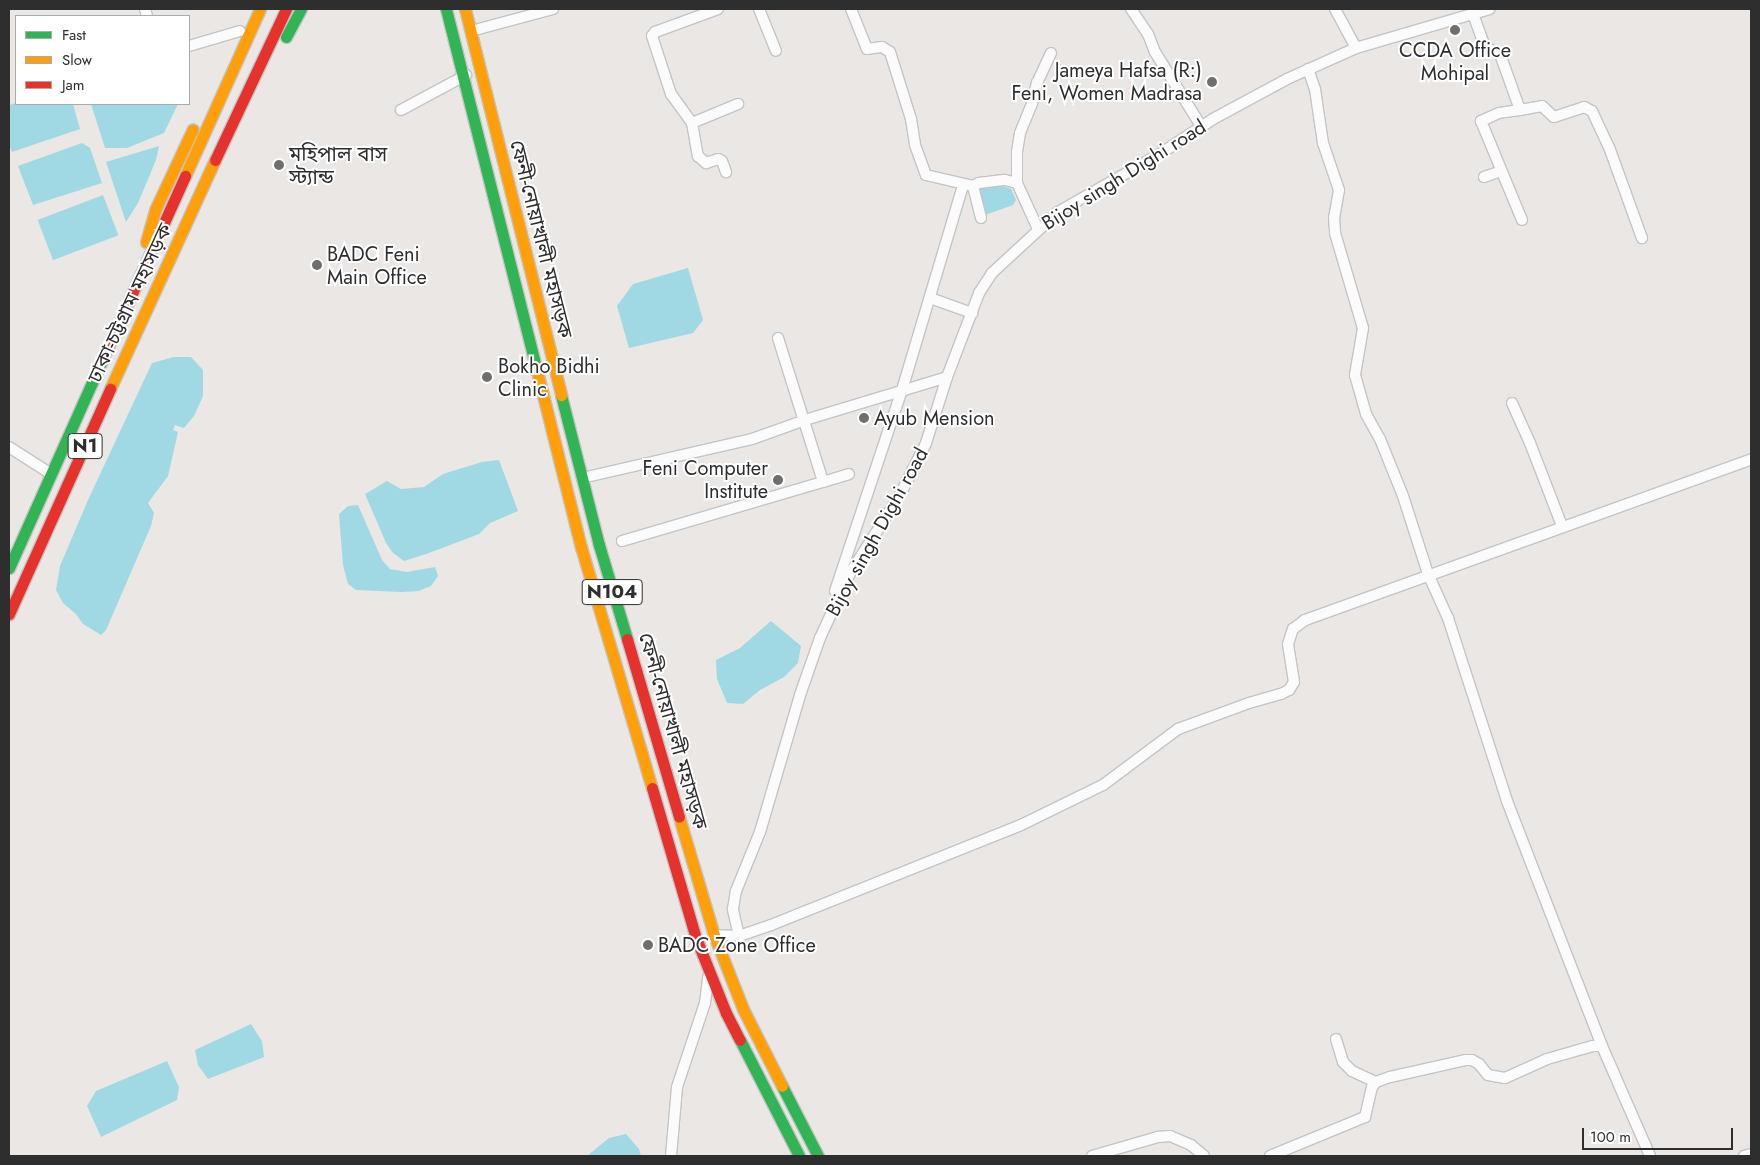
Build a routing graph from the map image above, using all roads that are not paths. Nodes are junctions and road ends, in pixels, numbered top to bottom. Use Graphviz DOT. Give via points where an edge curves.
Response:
graph roads {
  1 [pos="251,9"];
  2 [pos="260,9"];
  3 [pos="286,9"];
  4 [pos="301,9"];
  5 [pos="446,9"];
  6 [pos="465,9"];
  7 [pos="553,9"];
  8 [pos="718,9"];
  9 [pos="759,9"];
  10 [pos="851,9"];
  11 [pos="1131,9"];
  12 [pos="1335,9"];
  13 [pos="1489,9"];
  14 [pos="1473,14"];
  15 [pos="240,31"];
  16 [pos="471,31"];
  17 [pos="190,46"];
  18 [pos="1356,48"];
  19 [pos="280,51"];
  20 [pos="776,51"];
  21 [pos="1051,53"];
  22 [pos="1308,69"];
  23 [pos="481,70"];
  24 [pos="464,76"];
  25 [pos="738,104"];
  26 [pos="401,110"];
  27 [pos="1520,110"];
  28 [pos="692,123"];
  29 [pos="1201,126"];
  30 [pos="1501,170"];
  31 [pos="726,172"];
  32 [pos="1484,177"];
  33 [pos="1016,183"];
  34 [pos="968,185"];
  35 [pos="981,218"];
  36 [pos="201,220"];
  37 [pos="1522,220"];
  38 [pos="1038,229"];
  39 [pos="1642,238"];
  40 [pos="144,268"];
  41 [pos="160,278"];
  42 [pos="930,298"];
  43 [pos="972,313"];
  44 [pos="778,338"];
  45 [pos="947,377"];
  46 [pos="902,390"];
  47 [pos="1512,403"];
  48 [pos="805,420"];
  49 [pos="9,447"];
  50 [pos="1751,458"];
  51 [pos="51,474"];
  52 [pos="849,474"];
  53 [pos="582,478"];
  54 [pos="823,482"];
  55 [pos="1562,526"];
  56 [pos="622,542"];
  57 [pos="9,568"];
  58 [pos="1428,574"];
  59 [pos="828,605"];
  60 [pos="9,614"];
  61 [pos="714,936"];
  62 [pos="739,936"];
  63 [pos="708,974"];
  64 [pos="1336,1039"];
  65 [pos="1602,1046"];
  66 [pos="1376,1082"];
  67 [pos="1751,1154"];
  68 [pos="671,1156"];
  69 [pos="799,1156"];
  70 [pos="818,1156"];
  71 [pos="1092,1156"];
  72 [pos="1204,1156"];
  73 [pos="1270,1156"];
  74 [pos="1650,1156"];
  75 [pos="1744,1156"];
  1 -- 15 [label="highway"];
  2 -- 40 [label="highway, ঢাকা-চট্টগ্রাম মহাসড়ক / N1"];
  3 -- 41 [label="highway, ঢাকা-চট্টগ্রাম মহাসড়ক / N1"];
  4 -- 19 [label="highway"];
  5 -- 24 [label="highway, ফেনী-নোয়াখালী মহাসড়ক / N104"];
  6 -- 16 [label="highway, ফেনী-নোয়াখালী মহাসড়ক / N104"];
  7 -- 16 [label="street"];
  8 -- 28 [label="street" via="655,32 652,36 671,94"];
  9 -- 20 [label="street"];
  10 -- 34 [label="street" via="867,48 882,47 890,52 911,119 914,145 926,175"];
  11 -- 29 [label="street"];
  12 -- 18 [label="street"];
  13 -- 14 [label="street, Bijoy singh Dighi road"];
  14 -- 18 [label="street, Bijoy singh Dighi road"];
  14 -- 27 [label="street" via="1485,47 1500,54"];
  15 -- 17 [label="street"];
  15 -- 40 [label="highway" via="154,210 145,245"];
  16 -- 23 [label="highway, ফেনী-নোয়াখালী মহাসড়ক / N104"];
  18 -- 22 [label="street, Bijoy singh Dighi road"];
  21 -- 33 [label="street" via="1020,133"];
  22 -- 29 [label="street, Bijoy singh Dighi road"];
  22 -- 58 [label="street" via="1323,142 1339,190 1335,233 1363,328 1355,375 1366,414 1403,496"];
  23 -- 24 [label="street"];
  23 -- 53 [label="highway, ফেনী-নোয়াখালী মহাসড়ক / N104"];
  24 -- 26 [label="street"];
  24 -- 63 [label="highway, ফেনী-নোয়াখালী মহাসড়ক / N104" via="580,547"];
  25 -- 28 [label="street"];
  27 -- 30 [label="street" via="1499,113 1482,121"];
  27 -- 39 [label="street" via="1542,106 1554,117 1584,107 1592,111 1609,147"];
  28 -- 31 [label="street" via="698,156 706,163 722,161"];
  29 -- 38 [label="street, Bijoy singh Dighi road" via="1164,152 1058,212"];
  30 -- 32 [label="street"];
  30 -- 37 [label="street"];
  33 -- 34 [label="street" via="1005,180"];
  33 -- 38 [label="street"];
  34 -- 35 [label="street"];
  34 -- 42 [label="street"];
  36 -- 41 [label="highway" via="173,268"];
  38 -- 43 [label="street, Bijoy singh Dighi road" via="992,273 979,293"];
  40 -- 51 [label="highway, ঢাকা-চট্টগ্রাম মহাসড়ক / N1"];
  41 -- 60 [label="highway, ঢাকা-চট্টগ্রাম মহাসড়ক / N1"];
  42 -- 43 [label="street"];
  42 -- 46 [label="street"];
  43 -- 45 [label="street, Bijoy singh Dighi road"];
  44 -- 48 [label="street"];
  45 -- 46 [label="street"];
  45 -- 62 [label="street, Bijoy singh Dighi road" via="926,443 900,495 849,575 820,638 760,832 736,891 733,909"];
  46 -- 48 [label="street"];
  46 -- 59 [label="street"];
  47 -- 55 [label="street"];
  48 -- 53 [label="street" via="752,439"];
  48 -- 54 [label="street"];
  49 -- 51 [label="street"];
  50 -- 55 [label="street"];
  51 -- 57 [label="highway, ঢাকা-চট্টগ্রাম মহাসড়ক / N1"];
  52 -- 54 [label="street"];
  53 -- 61 [label="highway, ফেনী-নোয়াখালী মহাসড়ক / N104" via="598,545"];
  54 -- 56 [label="street"];
  55 -- 58 [label="street"];
  58 -- 62 [label="street" via="1305,620 1293,629 1288,644 1294,682 1289,690 1178,729 1103,785 1021,825"];
  58 -- 65 [label="street" via="1448,618 1507,802"];
  61 -- 62 [label="street"];
  61 -- 63 [label="street"];
  61 -- 70 [label="highway, ফেনী-নোয়াখালী মহাসড়ক / N104" via="743,1009"];
  63 -- 68 [label="street" via="705,1003 677,1088"];
  63 -- 69 [label="highway, ফেনী-নোয়াখালী মহাসড়ক / N104"];
  64 -- 66 [label="street" via="1343,1062 1352,1071"];
  65 -- 66 [label="street" via="1547,1059 1505,1078 1488,1075 1478,1064 1466,1060"];
  65 -- 74 [label="street"];
  66 -- 73 [label="street" via="1365,1117"];
  67 -- 75 [label="street"];
  71 -- 72 [label="street" via="1170,1136"];
}
